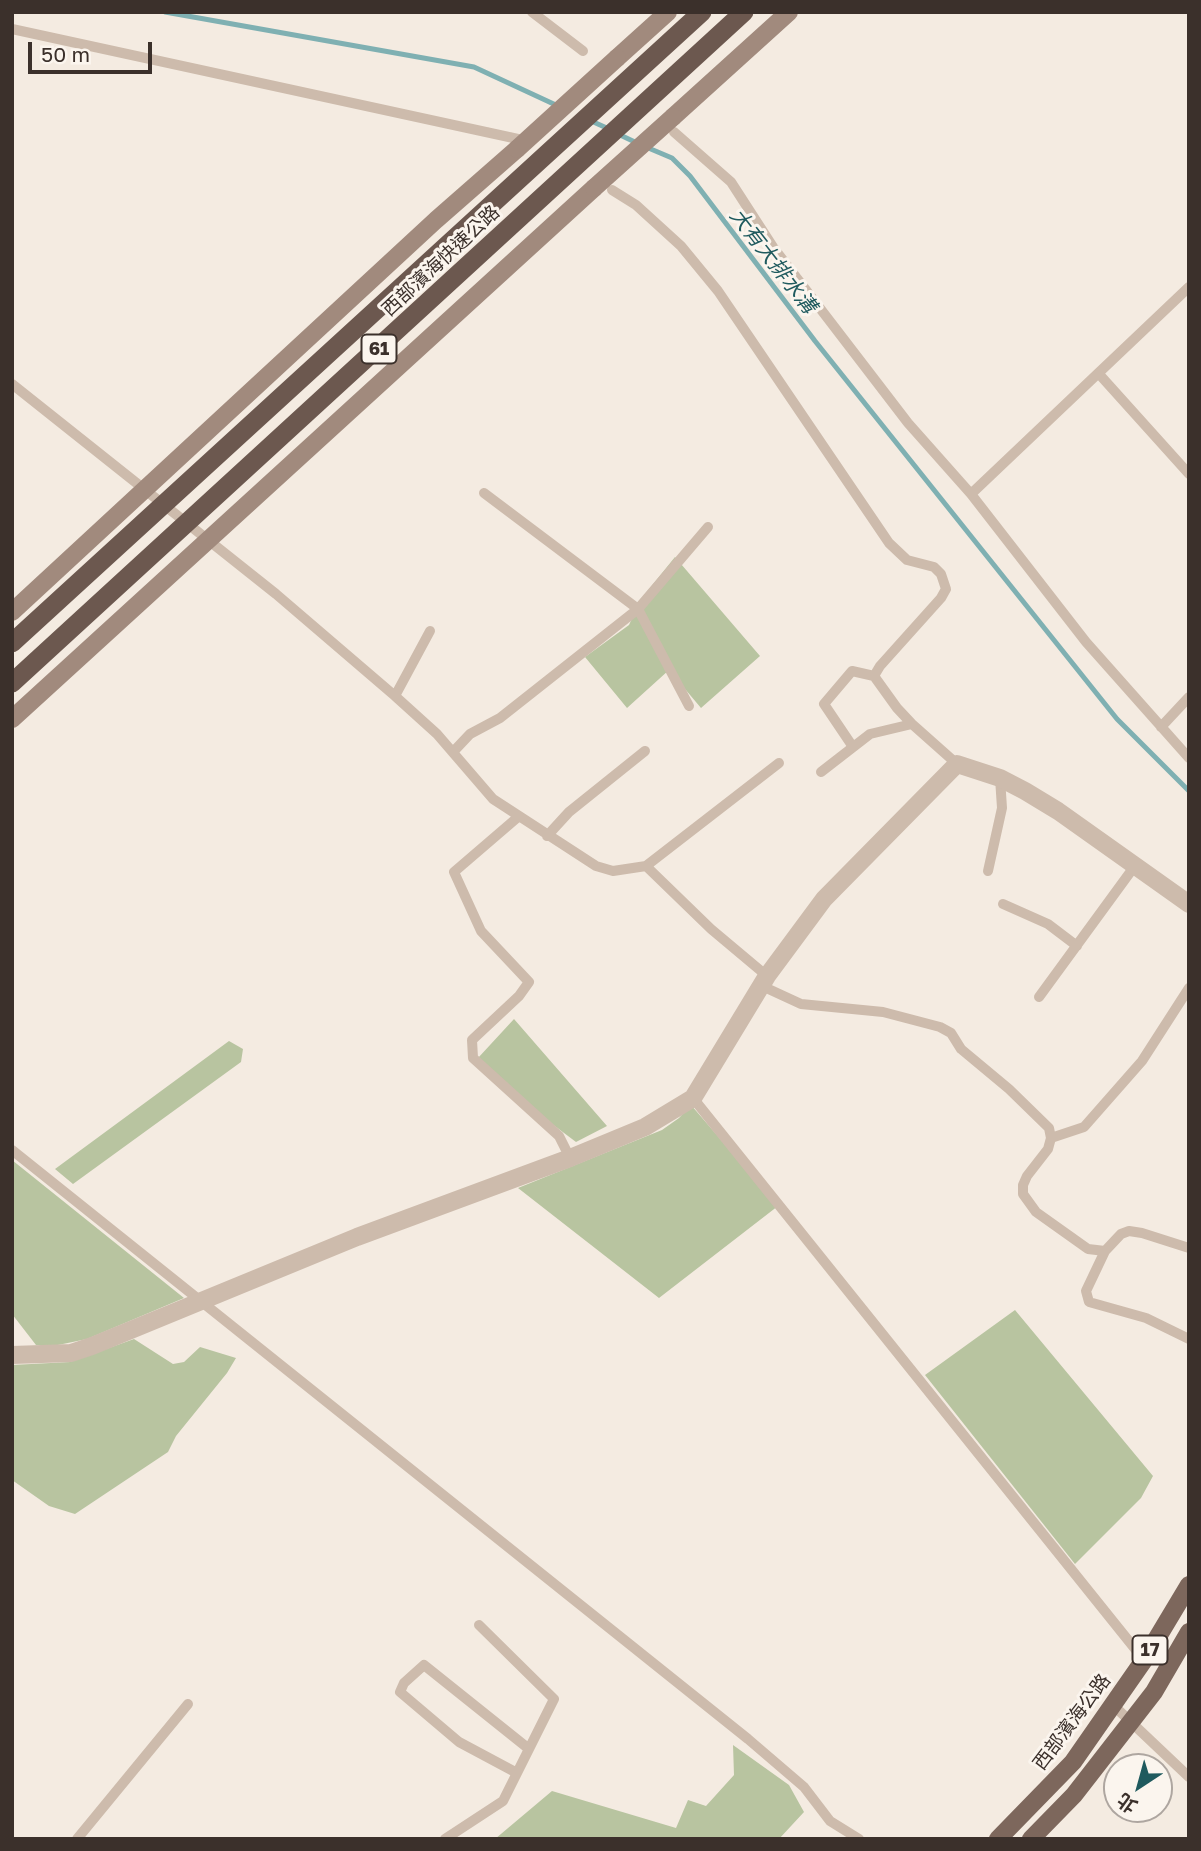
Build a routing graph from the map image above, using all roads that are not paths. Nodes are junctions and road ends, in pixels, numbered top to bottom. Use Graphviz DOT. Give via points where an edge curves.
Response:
graph roads {
  1 [pos="532,12"];
  2 [pos="668,12"];
  3 [pos="702,12"];
  4 [pos="744,12"];
  5 [pos="789,12"];
  6 [pos="12,29"];
  7 [pos="583,51"];
  8 [pos="673,124"];
  9 [pos="517,144"];
  10 [pos="603,189"];
  11 [pos="1189,287"];
  12 [pos="1099,373"];
  13 [pos="12,384"];
  14 [pos="1189,474"];
  15 [pos="146,489"];
  16 [pos="484,493"];
  17 [pos="971,494"];
  18 [pos="708,527"];
  19 [pos="208,541"];
  20 [pos="638,609"];
  21 [pos="12,612"];
  22 [pos="430,631"];
  23 [pos="12,643"];
  24 [pos="874,676"];
  25 [pos="12,683"];
  26 [pos="395,696"];
  27 [pos="1189,697"];
  28 [pos="689,706"];
  29 [pos="12,719"];
  30 [pos="912,724"];
  31 [pos="1161,727"];
  32 [pos="853,747"];
  33 [pos="645,751"];
  34 [pos="453,752"];
  35 [pos="1189,758"];
  36 [pos="779,763"];
  37 [pos="957,764"];
  38 [pos="821,772"];
  39 [pos="1000,778"];
  40 [pos="518,817"];
  41 [pos="547,836"];
  42 [pos="646,866"];
  43 [pos="1135,867"];
  44 [pos="988,871"];
  45 [pos="1003,904"];
  46 [pos="1189,904"];
  47 [pos="1077,946"];
  48 [pos="765,981"];
  49 [pos="1189,988"];
  50 [pos="1039,997"];
  51 [pos="693,1098"];
  52 [pos="1051,1138"];
  53 [pos="12,1150"];
  54 [pos="570,1158"];
  55 [pos="1189,1248"];
  56 [pos="1105,1251"];
  57 [pos="202,1300"];
  58 [pos="1189,1339"];
  59 [pos="12,1355"];
  60 [pos="1189,1585"];
  61 [pos="479,1625"];
  62 [pos="1189,1632"];
  63 [pos="1144,1660"];
  64 [pos="188,1704"];
  65 [pos="1106,1715"];
  66 [pos="1125,1729"];
  67 [pos="529,1749"];
  68 [pos="517,1773"];
  69 [pos="1189,1777"];
  70 [pos="77,1839"];
  71 [pos="445,1839"];
  72 [pos="859,1839"];
  73 [pos="998,1839"];
  74 [pos="1031,1839"];
  1 -- 7 [label="lane"];
  2 -- 9 [label="main road, bridge"];
  3 -- 23 [label="highway, 西部濱海快速公路 / 61, bridge"];
  4 -- 25 [label="highway, 西部濱海快速公路 / 61, bridge"];
  5 -- 8 [label="main road"];
  6 -- 9 [label="lane"];
  8 -- 10 [label="main road, bridge"];
  8 -- 17 [label="lane" via="731,182 773,247 899,412"];
  9 -- 15 [label="main road"];
  10 -- 19 [label="main road"];
  10 -- 24 [label="lane" via="636,205 681,246 718,291 889,543 906,560 934,567 941,574 946,589 941,598"];
  11 -- 12 [label="lane"];
  12 -- 14 [label="lane"];
  12 -- 17 [label="lane"];
  13 -- 15 [label="lane"];
  15 -- 19 [label="lane"];
  15 -- 21 [label="main road"];
  16 -- 20 [label="lane"];
  17 -- 31 [label="lane" via="1086,642"];
  18 -- 20 [label="lane"];
  19 -- 26 [label="lane"];
  19 -- 29 [label="main road"];
  20 -- 28 [label="lane"];
  20 -- 34 [label="lane" via="500,718 470,734"];
  22 -- 26 [label="lane"];
  24 -- 30 [label="lane"];
  24 -- 32 [label="lane" via="852,671 824,705"];
  26 -- 34 [label="lane"];
  27 -- 31 [label="lane"];
  30 -- 32 [label="lane" via="870,734"];
  30 -- 37 [label="lane"];
  31 -- 35 [label="lane"];
  32 -- 38 [label="lane"];
  33 -- 41 [label="lane"];
  34 -- 40 [label="lane" via="493,799"];
  36 -- 42 [label="lane"];
  37 -- 39 [label="street"];
  37 -- 48 [label="street" via="824,899"];
  39 -- 43 [label="street" via="1058,811"];
  39 -- 44 [label="lane" via="1002,808"];
  40 -- 41 [label="lane"];
  40 -- 54 [label="lane" via="454,872 481,931 528,982 472,1040 473,1058 559,1136"];
  41 -- 42 [label="lane" via="612,871"];
  42 -- 48 [label="lane"];
  43 -- 46 [label="street"];
  43 -- 47 [label="lane"];
  45 -- 47 [label="lane" via="1048,924"];
  47 -- 50 [label="lane"];
  48 -- 51 [label="street"];
  48 -- 52 [label="lane" via="801,1004 883,1012 951,1033 961,1049 1049,1128"];
  49 -- 52 [label="lane" via="1142,1061 1084,1127"];
  51 -- 54 [label="street" via="645,1126"];
  51 -- 63 [label="lane"];
  52 -- 56 [label="lane" via="1027,1176 1024,1194 1036,1212 1088,1249"];
  53 -- 57 [label="lane"];
  54 -- 57 [label="street"];
  55 -- 56 [label="lane" via="1129,1231"];
  56 -- 58 [label="lane" via="1086,1291 1089,1302 1146,1318"];
  57 -- 59 [label="street" via="71,1353"];
  57 -- 72 [label="lane" via="748,1739 804,1787 830,1821"];
  60 -- 63 [label="main road, 西部濱海公路 / 17"];
  61 -- 67 [label="lane" via="554,1699"];
  62 -- 66 [label="main road, 17" via="1154,1692"];
  63 -- 65 [label="main road, 西部濱海公路 / 17"];
  64 -- 70 [label="lane"];
  65 -- 66 [label="lane"];
  65 -- 73 [label="main road, 西部濱海公路 / 17" via="1073,1762"];
  66 -- 69 [label="lane"];
  66 -- 74 [label="main road, 17" via="1074,1795"];
  67 -- 68 [label="lane"];
  67 -- 68 [label="lane" via="424,1665 404,1683 400,1692 459,1742"];
  68 -- 71 [label="lane" via="503,1801"];
}
